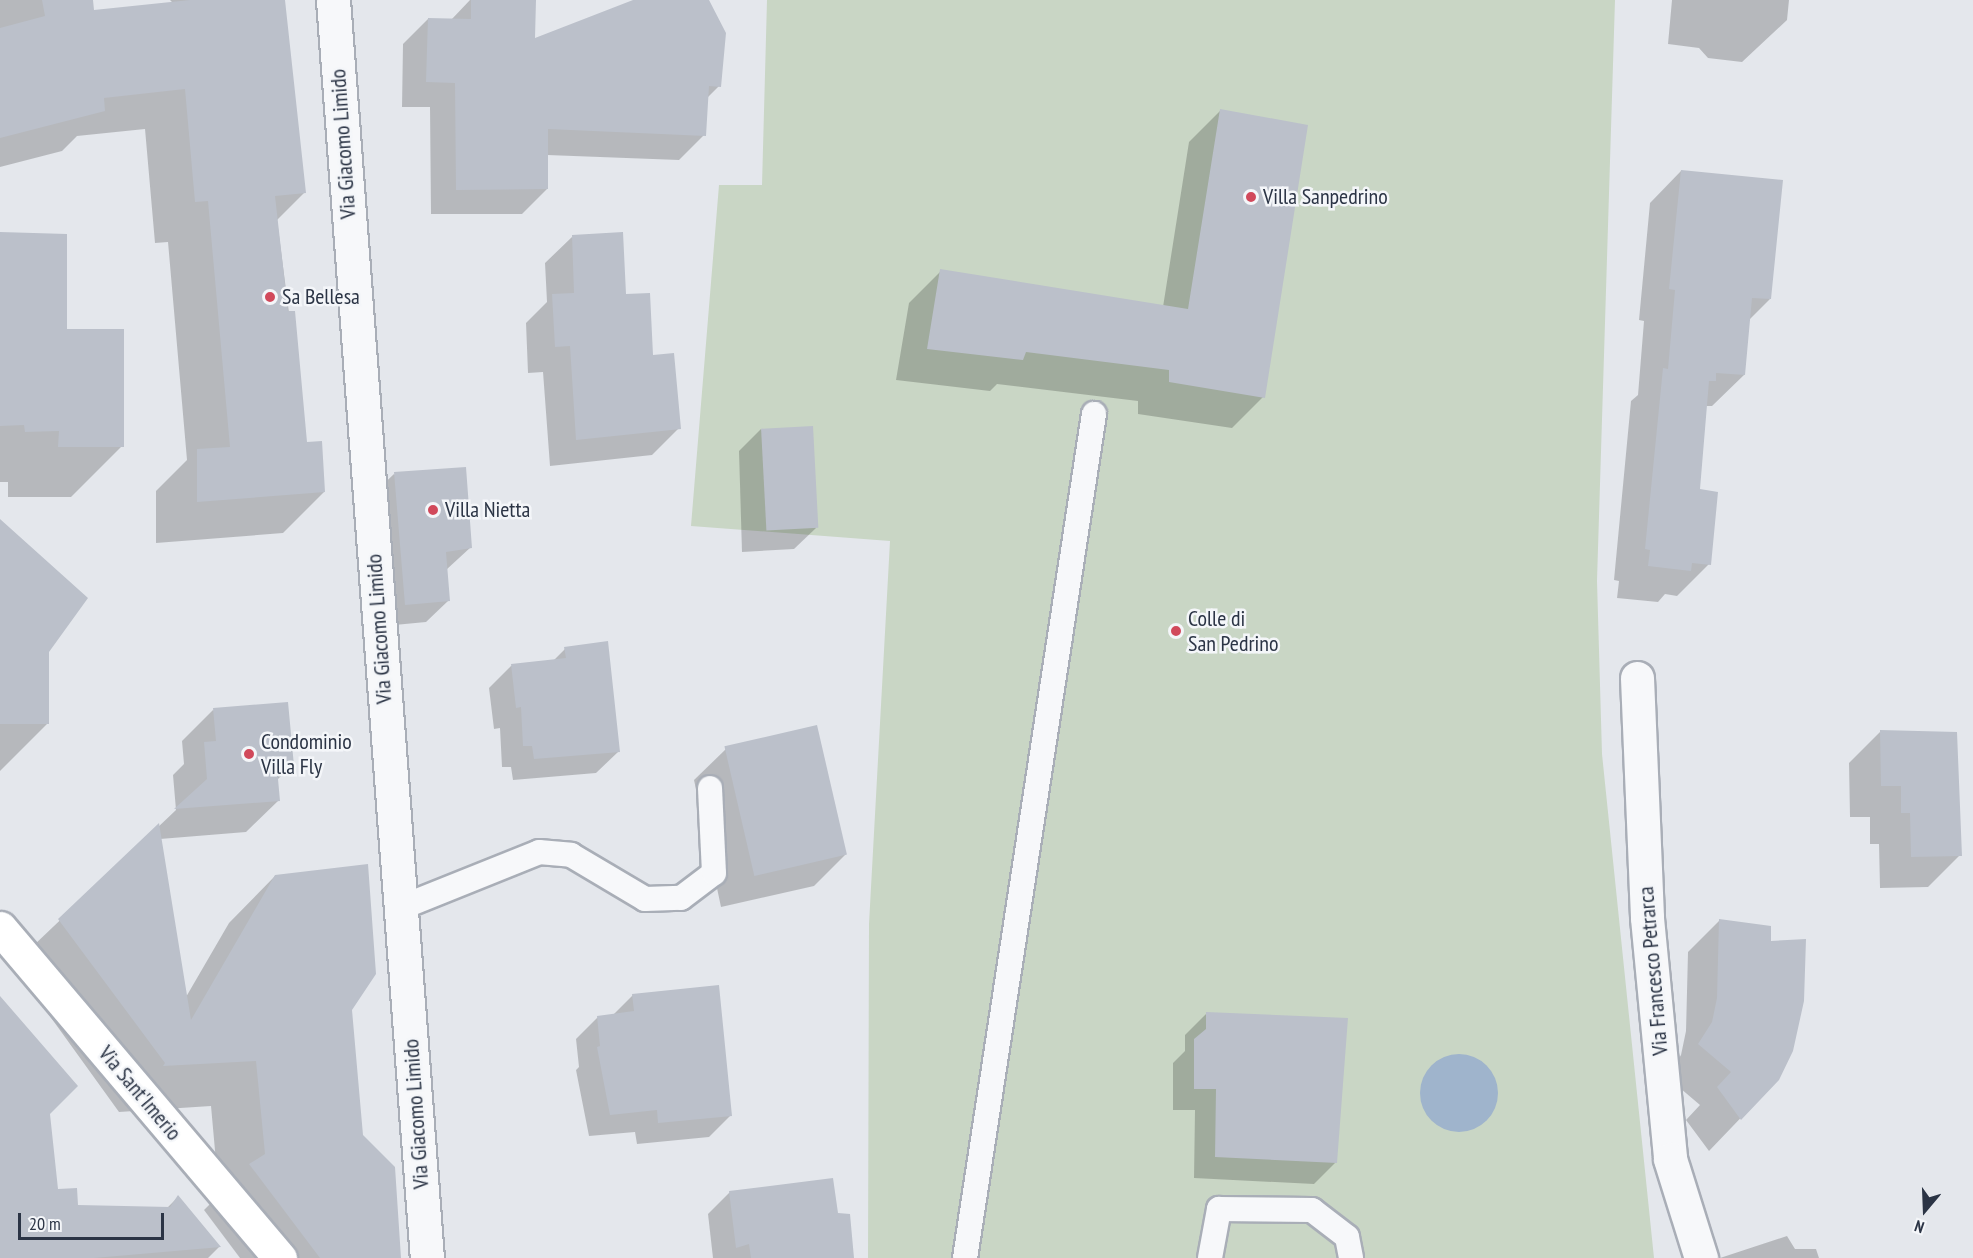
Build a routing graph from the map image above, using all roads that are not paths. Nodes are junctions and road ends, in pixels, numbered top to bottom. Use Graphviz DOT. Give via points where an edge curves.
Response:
graph roads {
  1 [pos="333,0"];
  2 [pos="1094,414"];
  3 [pos="1637,678"];
  4 [pos="710,788"];
  5 [pos="400,908"];
  6 [pos="0,928"];
  7 [pos="280,1258"];
  8 [pos="427,1258"];
  9 [pos="965,1258"];
  10 [pos="1210,1258"];
  11 [pos="1351,1258"];
  12 [pos="1701,1258"];
  1 -- 5 [label="street, Via Giacomo Limido"];
  2 -- 9 [label="lane"];
  3 -- 12 [label="street, Via Francesco Petrarca" via="1647,918 1670,1159"];
  4 -- 5 [label="lane" via="714,873 681,898 645,899 571,855 539,852"];
  5 -- 8 [label="street, Via Giacomo Limido"];
  6 -- 7 [label="street, Via Sant'Imerio"];
  10 -- 11 [label="lane" via="1219,1209 1312,1210 1347,1237"];
}
